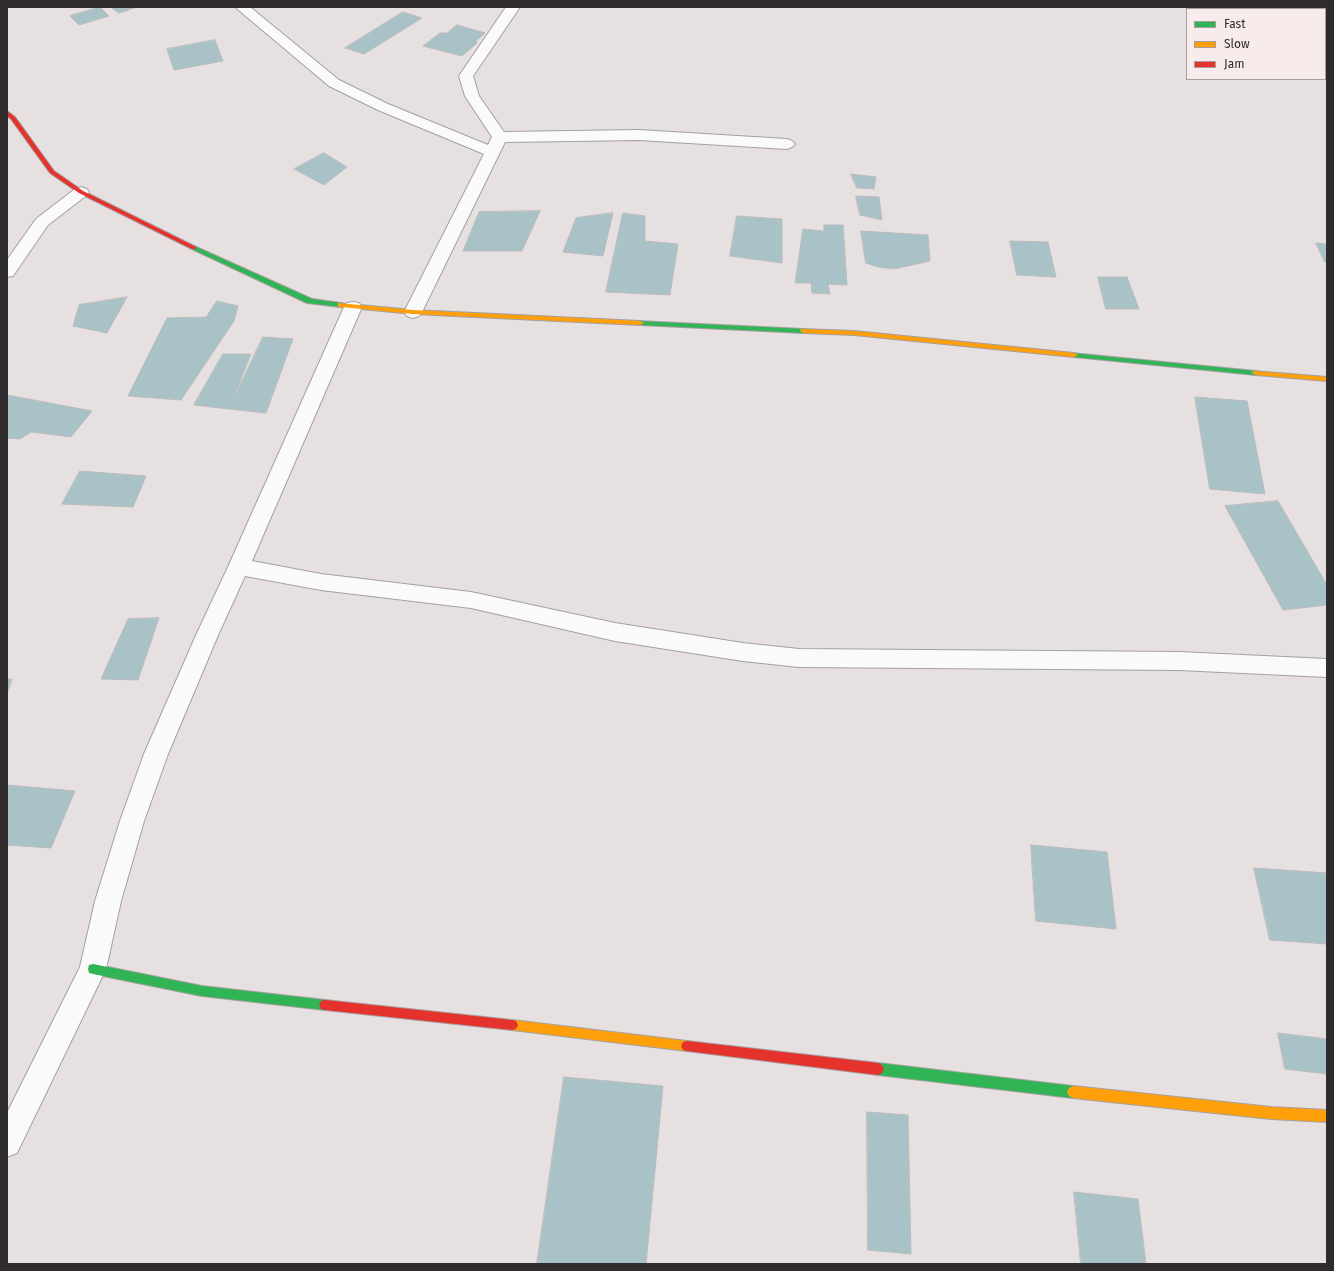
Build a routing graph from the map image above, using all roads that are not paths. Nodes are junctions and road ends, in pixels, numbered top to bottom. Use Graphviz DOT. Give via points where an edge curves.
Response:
graph roads {
  1 [pos="242,7"];
  2 [pos="513,7"];
  3 [pos="7,113"];
  4 [pos="500,137"];
  5 [pos="787,144"];
  6 [pos="492,152"];
  7 [pos="81,192"];
  8 [pos="7,272"];
  9 [pos="353,307"];
  10 [pos="413,312"];
  11 [pos="1327,379"];
  12 [pos="239,567"];
  13 [pos="1327,668"];
  14 [pos="93,968"];
  15 [pos="1327,1116"];
  16 [pos="7,1143"];
  1 -- 6 [label="street" via="334,83 383,107"];
  2 -- 4 [label="street" via="466,76 472,96"];
  3 -- 7 [label="street" via="52,172"];
  4 -- 5 [label="street" via="639,135"];
  4 -- 6 [label="street"];
  6 -- 10 [label="street"];
  7 -- 8 [label="street" via="42,222"];
  7 -- 9 [label="street" via="231,266 310,301"];
  9 -- 10 [label="street"];
  9 -- 12 [label="street"];
  10 -- 11 [label="street" via="854,333"];
  12 -- 13 [label="street" via="321,582 471,600 615,632 799,658 1179,661"];
  12 -- 14 [label="street" via="208,633 149,774 108,901"];
  14 -- 15 [label="street" via="202,991 982,1082 1271,1113"];
  14 -- 16 [label="street"];
}
